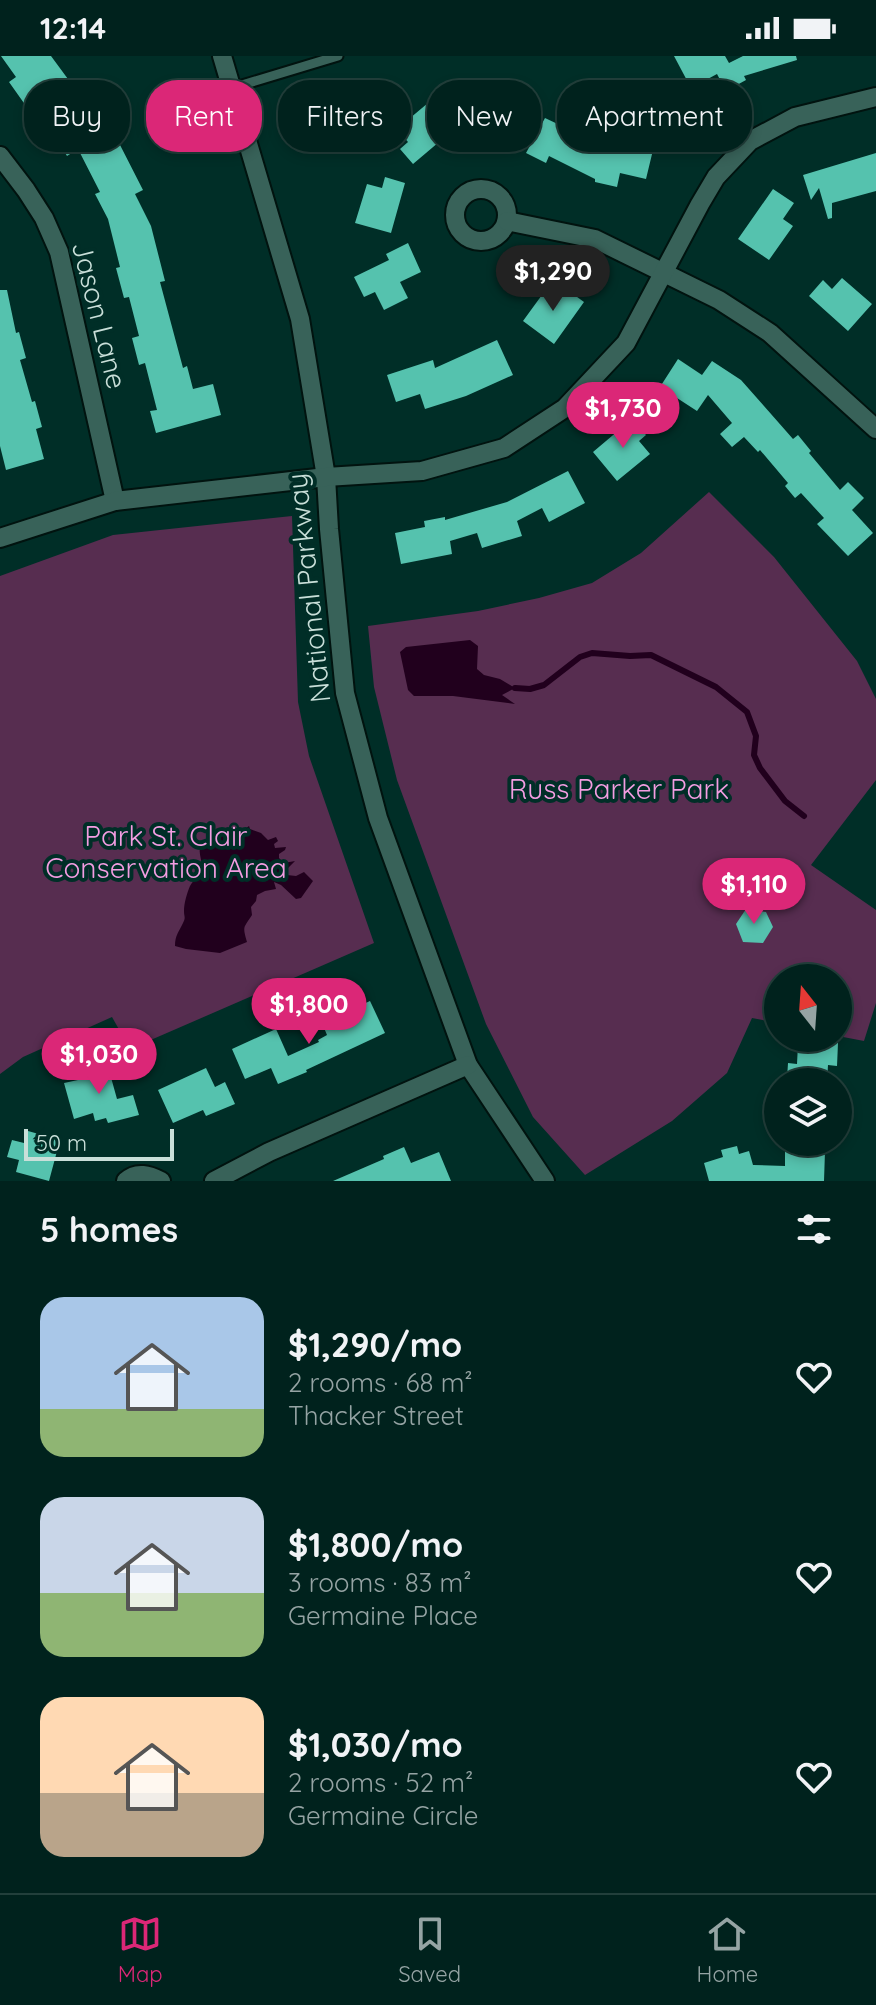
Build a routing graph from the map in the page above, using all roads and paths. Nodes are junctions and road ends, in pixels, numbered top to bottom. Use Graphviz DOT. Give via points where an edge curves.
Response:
graph roads {
  1 [pos="222,56"];
  2 [pos="338,56"];
  3 [pos="230,80"];
  4 [pos="258,80"];
  5 [pos="876,97"];
  6 [pos="251,152"];
  7 [pos="0,156"];
  8 [pos="507,221"];
  9 [pos="665,272"];
  10 [pos="876,429"];
  11 [pos="326,477"];
  12 [pos="115,501"];
  13 [pos="0,538"];
  14 [pos="468,1065"];
  15 [pos="126,1181"];
  16 [pos="161,1181"];
  17 [pos="214,1181"];
  18 [pos="545,1181"];
  1 -- 3 [label="street, National Parkway"];
  2 -- 4 [label="lane"];
  5 -- 9 [label="street" via="795,117 750,141 716,177"];
  6 -- 11 [label="street, National Parkway" via="300,319"];
  7 -- 12 [label="street, Jason Lane" via="44,218 59,252"];
  8 -- 9 [label="street" via="595,239"];
  9 -- 10 [label="street" via="770,333"];
  9 -- 11 [label="street" via="626,343 565,408 504,448 422,471"];
  11 -- 12 [label="street"];
  11 -- 14 [label="street, National Parkway" via="345,693 378,818"];
  12 -- 13 [label="street"];
  14 -- 17 [label="street"];
  14 -- 18 [label="street, National Parkway"];
  15 -- 16 [label="street" via="145,1174"];
}
